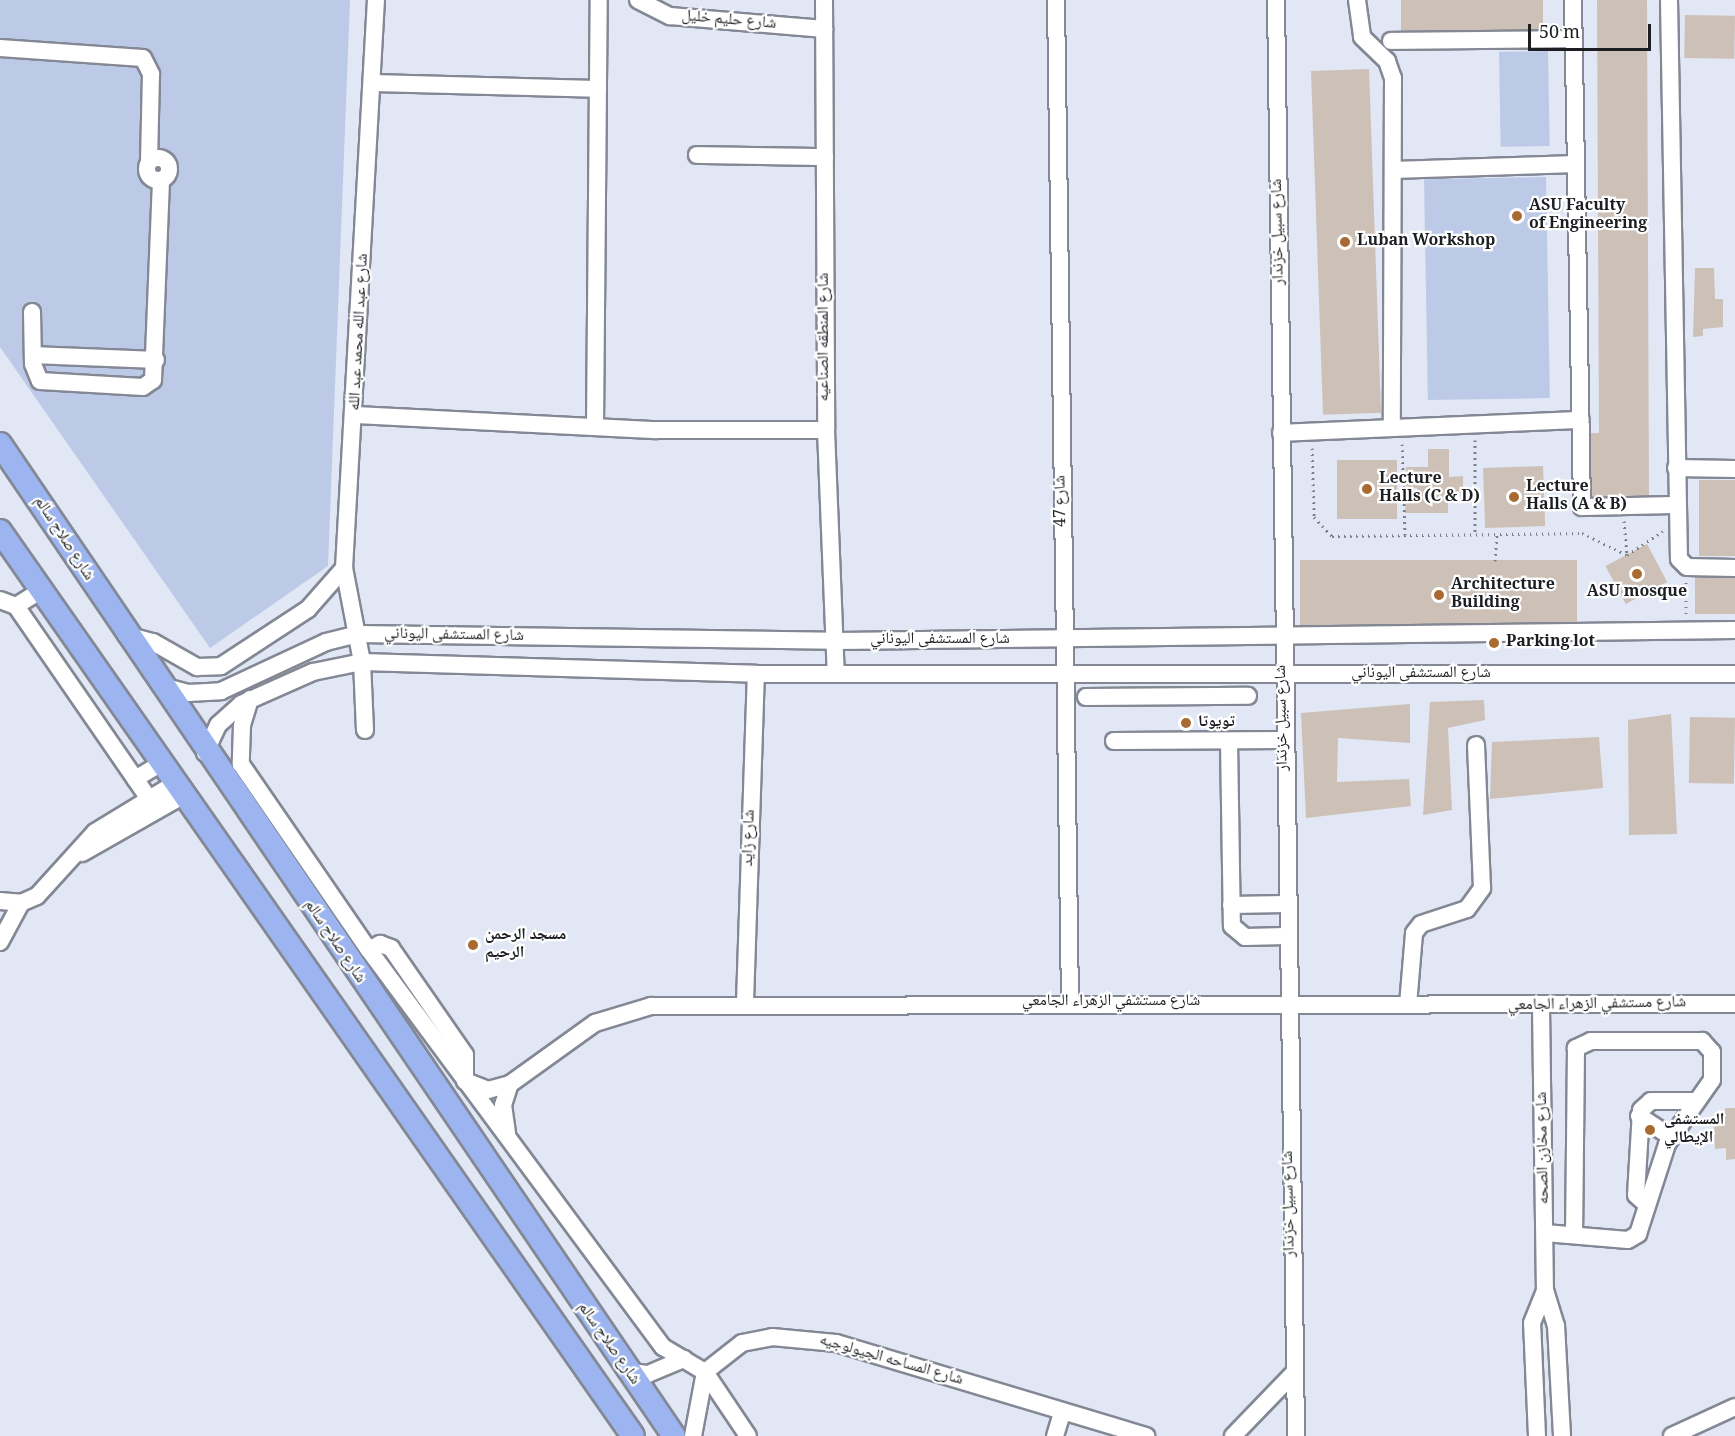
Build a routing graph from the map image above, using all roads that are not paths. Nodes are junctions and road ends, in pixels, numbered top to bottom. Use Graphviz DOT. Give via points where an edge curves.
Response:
graph roads {
  1 [pos="376,0"];
  2 [pos="599,0"];
  3 [pos="638,0"];
  4 [pos="824,0"];
  5 [pos="1056,0"];
  6 [pos="1276,0"];
  7 [pos="1357,0"];
  8 [pos="1573,0"];
  9 [pos="1668,0"];
  10 [pos="824,29"];
  11 [pos="1573,39"];
  12 [pos="1391,41"];
  13 [pos="0,48"];
  14 [pos="372,83"];
  15 [pos="598,89"];
  16 [pos="697,155"];
  17 [pos="825,157"];
  18 [pos="1576,164"];
  19 [pos="1393,170"];
  20 [pos="32,312"];
  21 [pos="33,355"];
  22 [pos="156,360"];
  23 [pos="356,415"];
  24 [pos="1581,420"];
  25 [pos="595,426"];
  26 [pos="1397,426"];
  27 [pos="826,430"];
  28 [pos="1281,433"];
  29 [pos="0,444"];
  30 [pos="1676,468"];
  31 [pos="1735,469"];
  32 [pos="1677,514"];
  33 [pos="1,535"];
  34 [pos="344,568"];
  35 [pos="1735,568"];
  36 [pos="42,590"];
  37 [pos="8,603"];
  38 [pos="1735,630"];
  39 [pos="358,634"];
  40 [pos="126,635"];
  41 [pos="1282,636"];
  42 [pos="1064,639"];
  43 [pos="834,641"];
  44 [pos="362,662"];
  45 [pos="1282,673"];
  46 [pos="756,674"];
  47 [pos="836,674"];
  48 [pos="1166,674"];
  49 [pos="1735,674"];
  50 [pos="1065,675"];
  51 [pos="158,684"];
  52 [pos="1166,696"];
  53 [pos="1248,696"];
  54 [pos="1086,697"];
  55 [pos="250,699"];
  56 [pos="365,730"];
  57 [pos="1284,740"];
  58 [pos="1114,741"];
  59 [pos="1229,741"];
  60 [pos="1476,745"];
  61 [pos="205,753"];
  62 [pos="163,762"];
  63 [pos="135,779"];
  64 [pos="181,788"];
  65 [pos="149,799"];
  66 [pos="76,856"];
  67 [pos="0,901"];
  68 [pos="21,903"];
  69 [pos="1285,904"];
  70 [pos="1231,905"];
  71 [pos="1286,936"];
  72 [pos="0,942"];
  73 [pos="1070,1001"];
  74 [pos="745,1002"];
  75 [pos="1287,1004"];
  76 [pos="1735,1004"];
  77 [pos="1408,1005"];
  78 [pos="1541,1006"];
  79 [pos="465,1081"];
  80 [pos="510,1084"];
  81 [pos="1696,1101"];
  82 [pos="1639,1116"];
  83 [pos="509,1137"];
  84 [pos="1671,1137"];
  85 [pos="1647,1204"];
  86 [pos="1545,1233"];
  87 [pos="1574,1235"];
  88 [pos="1545,1290"];
  89 [pos="684,1359"];
  90 [pos="626,1371"];
  91 [pos="705,1371"];
  92 [pos="1292,1375"];
  93 [pos="1735,1407"];
  94 [pos="1062,1413"];
  95 [pos="633,1436"];
  96 [pos="674,1436"];
  97 [pos="693,1436"];
  98 [pos="748,1436"];
  99 [pos="1055,1436"];
  100 [pos="1146,1436"];
  101 [pos="1233,1436"];
  102 [pos="1296,1436"];
  103 [pos="1537,1436"];
  104 [pos="1562,1436"];
  105 [pos="1672,1436"];
  1 -- 14 [label="street, شارع عبد الله محمد عبد الله"];
  2 -- 15 [label="street"];
  3 -- 10 [label="street, شارع حليم خليل" via="670,16"];
  4 -- 10 [label="street, شارع المنطقه الصناعيه"];
  5 -- 42 [label="street, شارع 47"];
  6 -- 28 [label="street, شارع سبيل خزندار"];
  7 -- 19 [label="street" via="1362,37 1391,68"];
  8 -- 11 [label="street"];
  9 -- 30 [label="street"];
  10 -- 17 [label="street, شارع المنطقه الصناعيه"];
  11 -- 12 [label="street"];
  11 -- 18 [label="street"];
  13 -- 22 [label="street" via="143,58 152,74 148,175 161,180"];
  14 -- 15 [label="street"];
  14 -- 23 [label="street, شارع عبد الله محمد عبد الله"];
  15 -- 25 [label="street"];
  16 -- 17 [label="street"];
  17 -- 27 [label="street, شارع المنطقه الصناعيه"];
  18 -- 19 [label="street"];
  18 -- 24 [label="street"];
  19 -- 26 [label="street"];
  20 -- 21 [label="street"];
  21 -- 22 [label="street"];
  21 -- 22 [label="street" via="35,374 48,383 143,387 153,380"];
  23 -- 25 [label="street"];
  23 -- 34 [label="street, شارع عبد الله محمد عبد الله"];
  24 -- 26 [label="street"];
  24 -- 32 [label="street" via="1582,507 1622,506"];
  25 -- 27 [label="street"];
  26 -- 28 [label="street"];
  27 -- 43 [label="street, شارع المنطقه الصناعيه"];
  28 -- 41 [label="street, شارع سبيل خزندار"];
  29 -- 40 [label="highway, شارع صلاح سالم"];
  30 -- 31 [label="street"];
  30 -- 32 [label="street"];
  32 -- 35 [label="street" via="1683,566"];
  33 -- 36 [label="highway, شارع صلاح سالم"];
  34 -- 39 [label="street, شارع عبد الله محمد عبد الله"];
  34 -- 40 [label="street" via="308,609 221,666 197,668 153,642"];
  36 -- 37 [label="street"];
  36 -- 62 [label="highway, شارع صلاح سالم"];
  37 -- 63 [label="street"];
  38 -- 41 [label="street, شارع المستشفى اليوناني"];
  39 -- 43 [label="street, شارع المستشفى اليوناني"];
  39 -- 44 [label="street, شارع عبد الله محمد عبد الله"];
  39 -- 51 [label="street, شارع المستشفى اليوناني" via="326,642 220,691 188,693"];
  40 -- 51 [label="highway, شارع صلاح سالم"];
  41 -- 42 [label="street, شارع المستشفى اليوناني"];
  41 -- 45 [label="street, شارع سبيل خزندار"];
  42 -- 43 [label="street, شارع المستشفى اليوناني"];
  42 -- 50 [label="street, شارع 47"];
  43 -- 47 [label="street, شارع المنطقه الصناعيه"];
  44 -- 46 [label="street, شارع المستشفى اليوناني"];
  44 -- 55 [label="street, شارع المستشفى اليوناني" via="313,672"];
  44 -- 56 [label="street, شارع عبد الله محمد عبد الله"];
  45 -- 48 [label="street, شارع المستشفى اليوناني"];
  45 -- 49 [label="street, شارع المستشفى اليوناني"];
  45 -- 57 [label="street, شارع سبيل خزندار"];
  46 -- 47 [label="street, شارع المستشفى اليوناني"];
  46 -- 74 [label="street, شارع زايد"];
  47 -- 50 [label="street, شارع المستشفى اليوناني"];
  48 -- 50 [label="street, شارع المستشفى اليوناني"];
  48 -- 52 [label="street"];
  50 -- 73 [label="street, شارع 47"];
  51 -- 61 [label="highway, شارع صلاح سالم"];
  52 -- 53 [label="street"];
  52 -- 54 [label="street"];
  55 -- 61 [label="street, شارع المستشفى اليوناني" via="218,725"];
  55 -- 79 [label="street" via="242,726 241,764"];
  57 -- 59 [label="street"];
  57 -- 69 [label="street, شارع سبيل خزندار"];
  58 -- 59 [label="street"];
  59 -- 70 [label="street"];
  60 -- 77 [label="street" via="1482,888 1467,909 1421,924 1414,933"];
  61 -- 90 [label="highway, شارع صلاح سالم"];
  62 -- 63 [label="street"];
  62 -- 64 [label="highway, شارع صلاح سالم"];
  63 -- 65 [label="street"];
  64 -- 65 [label="street"];
  64 -- 66 [label="street"];
  64 -- 95 [label="highway, شارع صلاح سالم"];
  65 -- 66 [label="street" via="95,832"];
  66 -- 68 [label="street" via="36,896"];
  67 -- 68 [label="street"];
  68 -- 72 [label="street"];
  69 -- 70 [label="street"];
  69 -- 71 [label="street, شارع سبيل خزندار"];
  70 -- 71 [label="street" via="1238,935"];
  71 -- 75 [label="street, شارع سبيل خزندار"];
  73 -- 74 [label="street, شارع مستشفي الزهراء الجامعي"];
  73 -- 75 [label="street, شارع مستشفي الزهراء الجامعي"];
  74 -- 80 [label="street, شارع مستشفي الزهراء الجامعي" via="613,1014"];
  75 -- 77 [label="street, شارع مستشفي الزهراء الجامعي"];
  75 -- 92 [label="street, شارع سبيل خزندار"];
  76 -- 78 [label="street, شارع مستشفي الزهراء الجامعي"];
  77 -- 78 [label="street, شارع مستشفي الزهراء الجامعي"];
  78 -- 86 [label="street, شارع مخازن الصحه"];
  79 -- 80 [label="street, شارع مستشفي الزهراء الجامعي" via="488,1090"];
  79 -- 83 [label="street"];
  80 -- 83 [label="street" via="503,1105"];
  81 -- 82 [label="street" via="1651,1101"];
  81 -- 84 [label="street"];
  81 -- 87 [label="street" via="1712,1080 1712,1052 1702,1041 1591,1041 1576,1048"];
  82 -- 84 [label="street"];
  82 -- 85 [label="street" via="1636,1195"];
  83 -- 89 [label="street" via="663,1347"];
  84 -- 85 [label="street"];
  85 -- 87 [label="street" via="1634,1238"];
  86 -- 87 [label="street"];
  86 -- 88 [label="street, شارع مخازن الصحه"];
  88 -- 103 [label="street, شارع مخازن الصحه" via="1532,1323"];
  88 -- 104 [label="street, شارع مخازن الصحه" via="1556,1325"];
  89 -- 90 [label="street" via="648,1374"];
  89 -- 91 [label="street"];
  90 -- 96 [label="highway, شارع صلاح سالم"];
  91 -- 94 [label="street, شارع المساحه الجيولوجيه" via="742,1343 804,1337"];
  91 -- 97 [label="street"];
  91 -- 98 [label="street"];
  92 -- 101 [label="street"];
  92 -- 102 [label="street, شارع سبيل خزندار"];
  93 -- 105 [label="street"];
  94 -- 99 [label="street"];
  94 -- 100 [label="street, شارع المساحه الجيولوجيه"];
}
